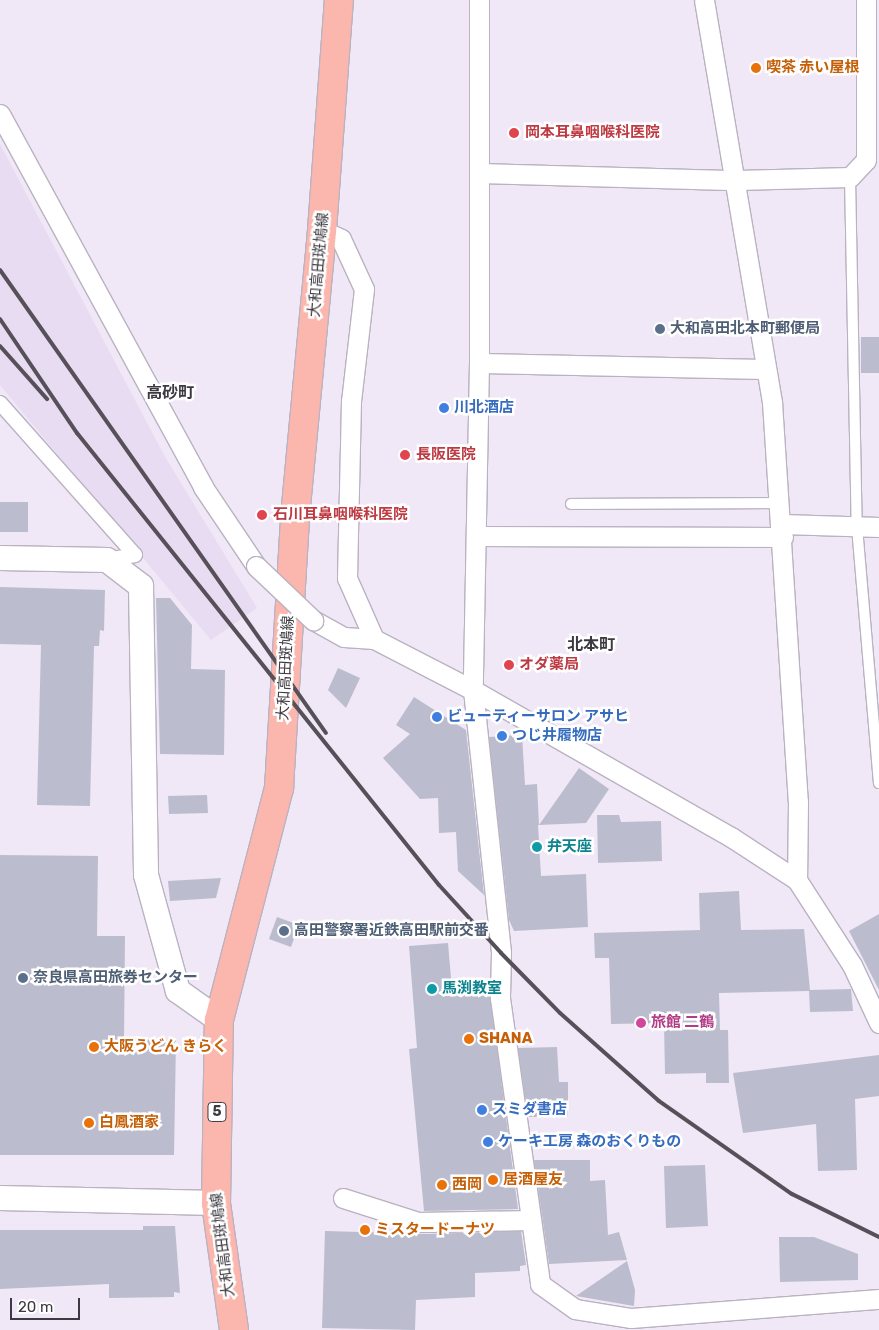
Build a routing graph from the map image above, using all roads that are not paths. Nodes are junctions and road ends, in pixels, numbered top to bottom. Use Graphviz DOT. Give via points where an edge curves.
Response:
graph roads {
  1 [pos="338,0"];
  2 [pos="479,0"];
  3 [pos="704,0"];
  4 [pos="866,0"];
  5 [pos="0,114"];
  6 [pos="872,160"];
  7 [pos="479,173"];
  8 [pos="850,177"];
  9 [pos="737,180"];
  10 [pos="322,230"];
  11 [pos="479,363"];
  12 [pos="766,369"];
  13 [pos="0,403"];
  14 [pos="571,504"];
  15 [pos="780,504"];
  16 [pos="857,527"];
  17 [pos="879,527"];
  18 [pos="783,531"];
  19 [pos="478,536"];
  20 [pos="0,558"];
  21 [pos="107,560"];
  22 [pos="374,639"];
  23 [pos="473,690"];
  24 [pos="879,783"];
  25 [pos="797,880"];
  26 [pos="219,1020"];
  27 [pos="879,1023"];
  28 [pos="0,1198"];
  29 [pos="343,1198"];
  30 [pos="216,1203"];
  31 [pos="528,1220"];
  32 [pos="879,1299"];
  33 [pos="234,1330"];
  1 -- 10 [label="main road, 大和高田斑鳩線 / 5"];
  2 -- 7 [label="street"];
  3 -- 9 [label="street"];
  4 -- 6 [label="street"];
  5 -- 22 [label="street, bridge" via="203,487 256,566 313,620 344,636"];
  6 -- 8 [label="street"];
  7 -- 9 [label="street"];
  7 -- 11 [label="street"];
  8 -- 9 [label="street"];
  8 -- 16 [label="lane"];
  9 -- 12 [label="street"];
  10 -- 22 [label="street" via="341,239 364,289 351,401 346,578"];
  10 -- 26 [label="main road, 大和高田斑鳩線 / 5" via="295,517 279,788"];
  11 -- 12 [label="street"];
  11 -- 19 [label="street"];
  12 -- 15 [label="street"];
  13 -- 21 [label="street" via="135,555"];
  14 -- 15 [label="lane"];
  15 -- 18 [label="street"];
  16 -- 17 [label="street"];
  16 -- 18 [label="street"];
  16 -- 24 [label="lane"];
  18 -- 19 [label="street"];
  18 -- 25 [label="street" via="798,802"];
  19 -- 23 [label="street"];
  20 -- 21 [label="street"];
  21 -- 26 [label="street" via="141,586 146,875 178,991"];
  22 -- 23 [label="street"];
  23 -- 25 [label="street" via="731,837"];
  23 -- 31 [label="street" via="501,953 500,998"];
  25 -- 27 [label="street" via="852,965"];
  26 -- 30 [label="main road, 大和高田斑鳩線 / 5"];
  28 -- 30 [label="street"];
  29 -- 31 [label="street" via="418,1222"];
  30 -- 33 [label="main road, 大和高田斑鳩線 / 5"];
  31 -- 32 [label="street" via="540,1284 576,1309 631,1318"];
}
